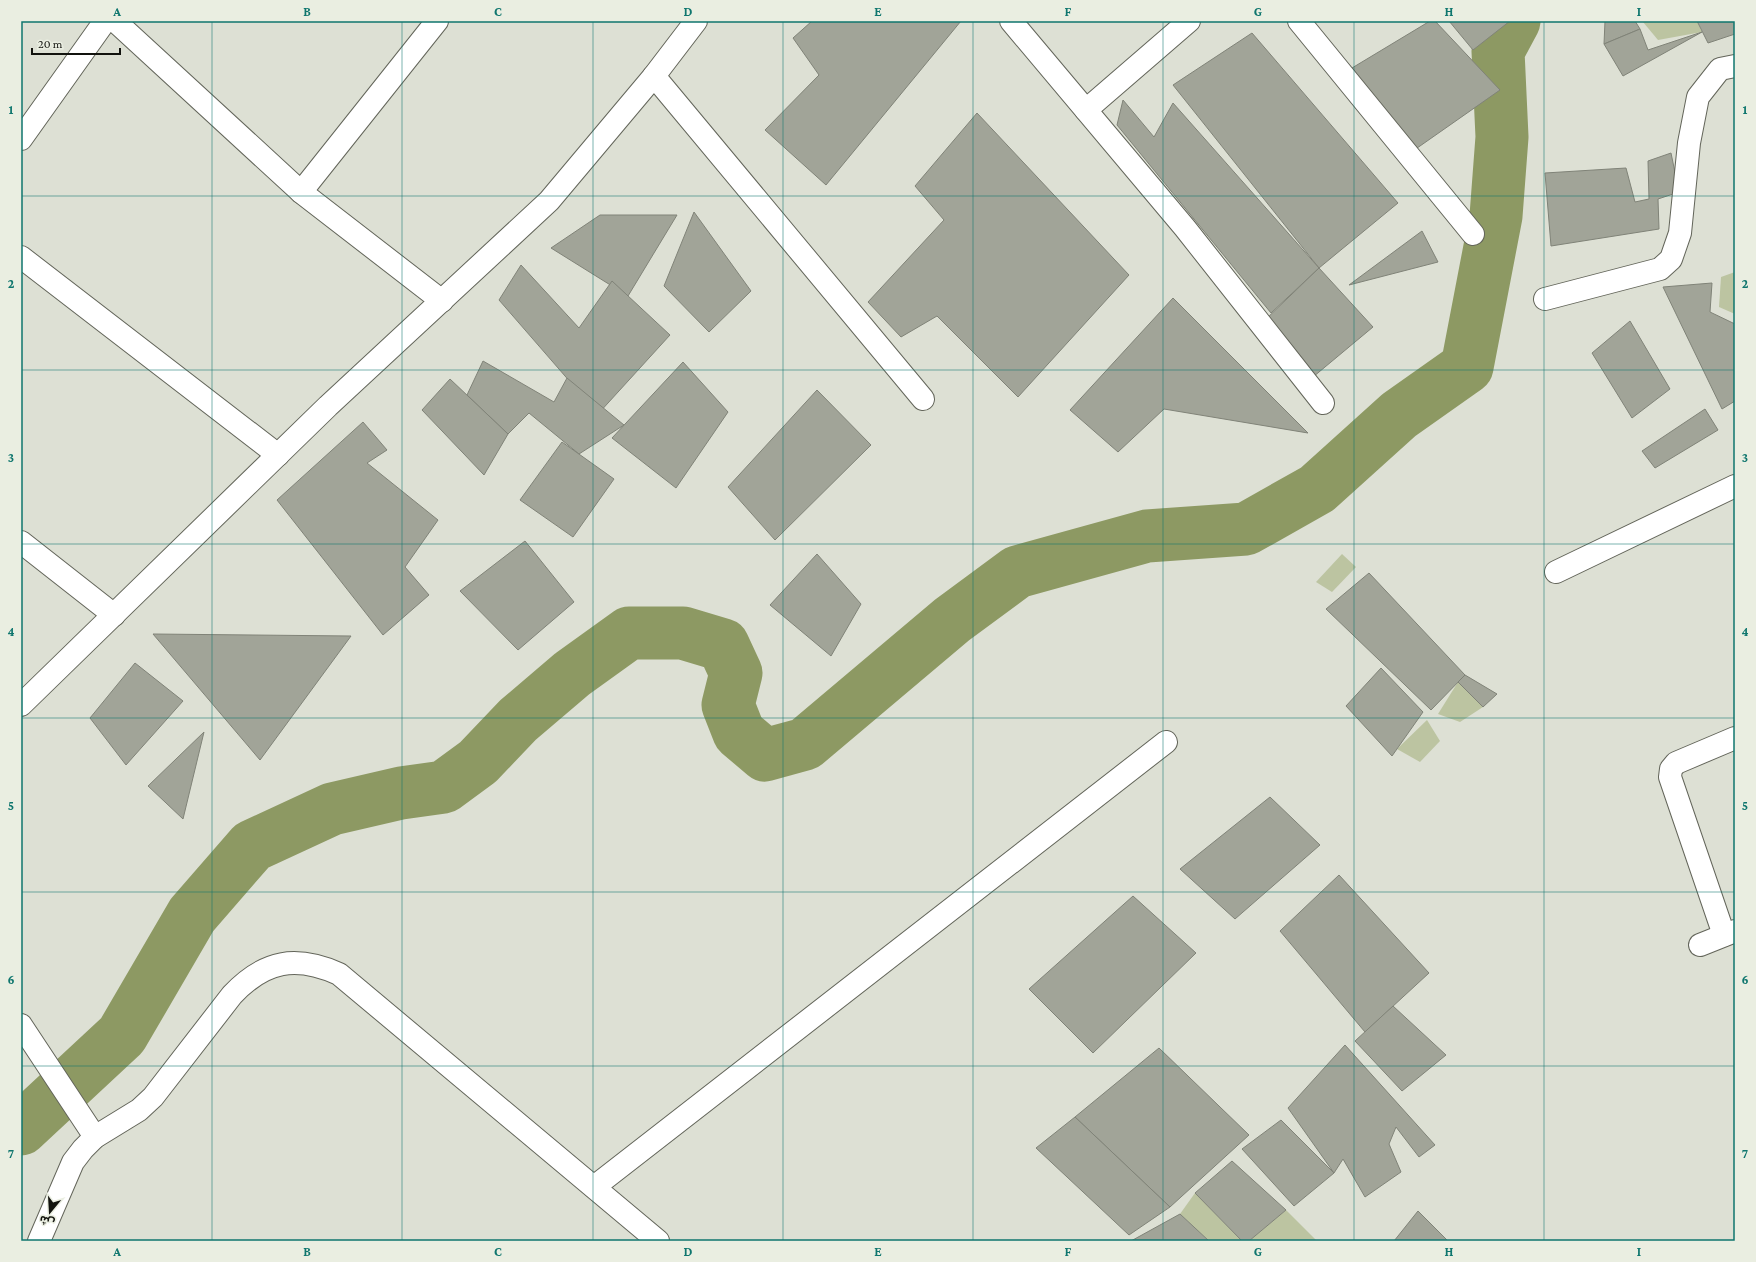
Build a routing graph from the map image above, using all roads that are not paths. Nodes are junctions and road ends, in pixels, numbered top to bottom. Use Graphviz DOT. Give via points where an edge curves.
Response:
graph roads {
  1 [pos="105,21"];
  2 [pos="115,21"];
  3 [pos="437,21"];
  4 [pos="696,21"];
  5 [pos="1010,21"];
  6 [pos="1189,21"];
  7 [pos="1299,21"];
  8 [pos="1735,66"];
  9 [pos="654,76"];
  10 [pos="1086,110"];
  11 [pos="21,140"];
  12 [pos="301,192"];
  13 [pos="1473,234"];
  14 [pos="21,257"];
  15 [pos="1545,299"];
  16 [pos="442,301"];
  17 [pos="923,399"];
  18 [pos="1323,403"];
  19 [pos="278,455"];
  20 [pos="1735,486"];
  21 [pos="21,542"];
  22 [pos="1556,572"];
  23 [pos="114,615"];
  24 [pos="21,705"];
  25 [pos="1735,738"];
  26 [pos="1166,742"];
  27 [pos="1730,933"];
  28 [pos="1700,945"];
  29 [pos="21,1025"];
  30 [pos="95,1137"];
  31 [pos="594,1187"];
  32 [pos="39,1241"];
  33 [pos="658,1241"];
  1 -- 11 [label="street"];
  2 -- 12 [label="street"];
  3 -- 12 [label="street"];
  4 -- 9 [label="street"];
  5 -- 10 [label="street"];
  6 -- 10 [label="street"];
  7 -- 13 [label="street"];
  8 -- 15 [label="street" via="1720,69 1698,97 1689,142 1680,233 1671,259 1660,269"];
  9 -- 16 [label="street" via="549,201"];
  9 -- 17 [label="street"];
  10 -- 18 [label="street" via="1185,228"];
  12 -- 16 [label="street"];
  14 -- 19 [label="street"];
  16 -- 19 [label="street"];
  19 -- 23 [label="street"];
  20 -- 22 [label="street"];
  21 -- 23 [label="street"];
  23 -- 24 [label="street"];
  25 -- 27 [label="street" via="1676,763 1671,769 1670,777"];
  26 -- 31 [label="street"];
  27 -- 28 [label="street"];
  29 -- 30 [label="street"];
  30 -- 31 [label="street" via="130,1116 152,1097 244,982 273,966 307,963 339,974"];
  30 -- 32 [label="street" via="73,1162"];
  31 -- 33 [label="street"];
}
